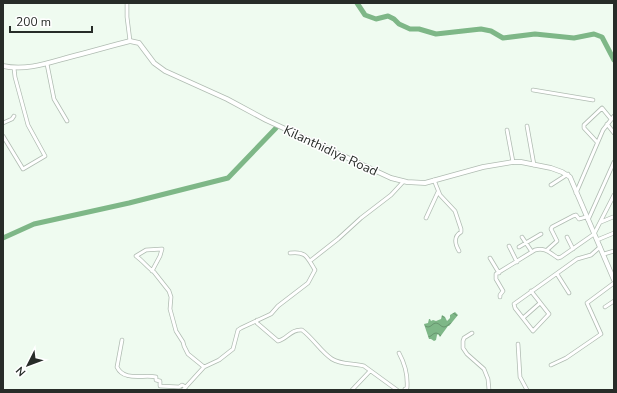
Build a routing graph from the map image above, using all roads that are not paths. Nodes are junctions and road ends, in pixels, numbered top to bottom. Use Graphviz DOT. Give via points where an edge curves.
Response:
graph roads {
  1 [pos="127,3"];
  2 [pos="130,41"];
  3 [pos="47,64"];
  4 [pos="3,66"];
  5 [pos="14,68"];
  6 [pos="533,90"];
  7 [pos="593,100"];
  8 [pos="14,116"];
  9 [pos="613,118"];
  10 [pos="67,121"];
  11 [pos="3,123"];
  12 [pos="607,124"];
  13 [pos="527,126"];
  14 [pos="507,130"];
  15 [pos="614,133"];
  16 [pos="3,136"];
  17 [pos="597,142"];
  18 [pos="513,162"];
  19 [pos="614,162"];
  20 [pos="534,165"];
  21 [pos="568,174"];
  22 [pos="434,180"];
  23 [pos="403,182"];
  24 [pos="551,186"];
  25 [pos="438,192"];
  26 [pos="576,193"];
  27 [pos="614,195"];
  28 [pos="613,217"];
  29 [pos="426,218"];
  30 [pos="587,218"];
  31 [pos="601,222"];
  32 [pos="614,233"];
  33 [pos="541,234"];
  34 [pos="594,234"];
  35 [pos="522,237"];
  36 [pos="566,237"];
  37 [pos="597,240"];
  38 [pos="525,242"];
  39 [pos="509,246"];
  40 [pos="519,247"];
  41 [pos="600,247"];
  42 [pos="573,249"];
  43 [pos="547,250"];
  44 [pos="459,251"];
  45 [pos="614,251"];
  46 [pos="532,252"];
  47 [pos="290,253"];
  48 [pos="604,254"];
  49 [pos="490,258"];
  50 [pos="310,261"];
  51 [pos="516,262"];
  52 [pos="152,270"];
  53 [pos="499,273"];
  54 [pos="557,274"];
  55 [pos="614,280"];
  56 [pos="614,283"];
  57 [pos="532,291"];
  58 [pos="568,293"];
  59 [pos="500,297"];
  60 [pos="614,301"];
  61 [pos="540,303"];
  62 [pos="605,307"];
  63 [pos="523,318"];
  64 [pos="257,320"];
  65 [pos="472,334"];
  66 [pos="122,340"];
  67 [pos="518,344"];
  68 [pos="399,353"];
  69 [pos="551,365"];
  70 [pos="204,367"];
  71 [pos="370,371"];
  72 [pos="186,387"];
  73 [pos="183,390"];
  74 [pos="352,390"];
  75 [pos="397,390"];
  76 [pos="400,390"];
  77 [pos="406,390"];
  78 [pos="490,390"];
  79 [pos="528,390"];
  1 -- 2 [label="street"];
  2 -- 3 [label="street"];
  2 -- 23 [label="street, Kilanthidiya Road" via="139,43 154,63 165,71"];
  3 -- 5 [label="street"];
  3 -- 10 [label="street" via="54,99"];
  4 -- 5 [label="street"];
  5 -- 16 [label="street" via="28,125 45,156 23,169"];
  6 -- 7 [label="street"];
  8 -- 11 [label="street"];
  9 -- 12 [label="street"];
  9 -- 17 [label="street" via="602,108 584,125"];
  12 -- 15 [label="street"];
  12 -- 17 [label="street"];
  13 -- 20 [label="street"];
  14 -- 18 [label="street"];
  17 -- 26 [label="street"];
  18 -- 20 [label="street, Kilanthidiya Road"];
  18 -- 22 [label="street, Kilanthidiya Road"];
  19 -- 30 [label="street"];
  20 -- 21 [label="street, Kilanthidiya Road"];
  21 -- 24 [label="street"];
  21 -- 26 [label="street"];
  22 -- 23 [label="street, Kilanthidiya Road" via="416,184"];
  22 -- 25 [label="street"];
  23 -- 50 [label="street" via="391,195"];
  25 -- 29 [label="street"];
  25 -- 44 [label="street" via="455,211 461,229 455,239"];
  26 -- 30 [label="street"];
  27 -- 31 [label="street"];
  28 -- 31 [label="street"];
  30 -- 34 [label="street"];
  30 -- 43 [label="street" via="580,219 576,215 552,228 557,240"];
  31 -- 34 [label="street"];
  32 -- 37 [label="street"];
  33 -- 38 [label="street"];
  34 -- 37 [label="street"];
  34 -- 42 [label="street"];
  35 -- 38 [label="street"];
  36 -- 42 [label="street"];
  37 -- 41 [label="street"];
  38 -- 40 [label="street"];
  38 -- 46 [label="street"];
  39 -- 51 [label="street"];
  41 -- 48 [label="street"];
  41 -- 54 [label="street" via="591,255 576,259"];
  42 -- 43 [label="street" via="558,258"];
  43 -- 46 [label="street" via="540,248"];
  45 -- 48 [label="street"];
  46 -- 51 [label="street"];
  47 -- 50 [label="street" via="305,254"];
  48 -- 55 [label="street"];
  49 -- 53 [label="street"];
  50 -- 64 [label="street" via="315,270 308,282 271,314"];
  51 -- 53 [label="street"];
  52 -- 52 [label="street" via="160,256 162,249 146,250 136,256"];
  52 -- 70 [label="street" via="169,291 170,309 176,332 191,357"];
  53 -- 59 [label="street" via="495,276 503,291"];
  54 -- 57 [label="street"];
  54 -- 58 [label="street"];
  56 -- 69 [label="street" via="587,303 601,334"];
  57 -- 61 [label="street"];
  57 -- 63 [label="street" via="514,304"];
  60 -- 62 [label="street"];
  61 -- 63 [label="street"];
  61 -- 63 [label="street" via="550,314 533,331"];
  64 -- 70 [label="street" via="238,330 233,349"];
  64 -- 71 [label="street" via="257,324 278,341 294,330 302,330 333,360 358,364"];
  65 -- 78 [label="street" via="464,338 463,348 484,369"];
  66 -- 72 [label="street" via="117,367 119,371 134,377 156,377 156,380 160,381 160,386"];
  67 -- 79 [label="street" via="520,377"];
  68 -- 77 [label="street" via="406,365"];
  70 -- 72 [label="street"];
  71 -- 74 [label="street"];
  71 -- 75 [label="street"];
  72 -- 73 [label="street"];
  76 -- 77 [label="street"];
}
